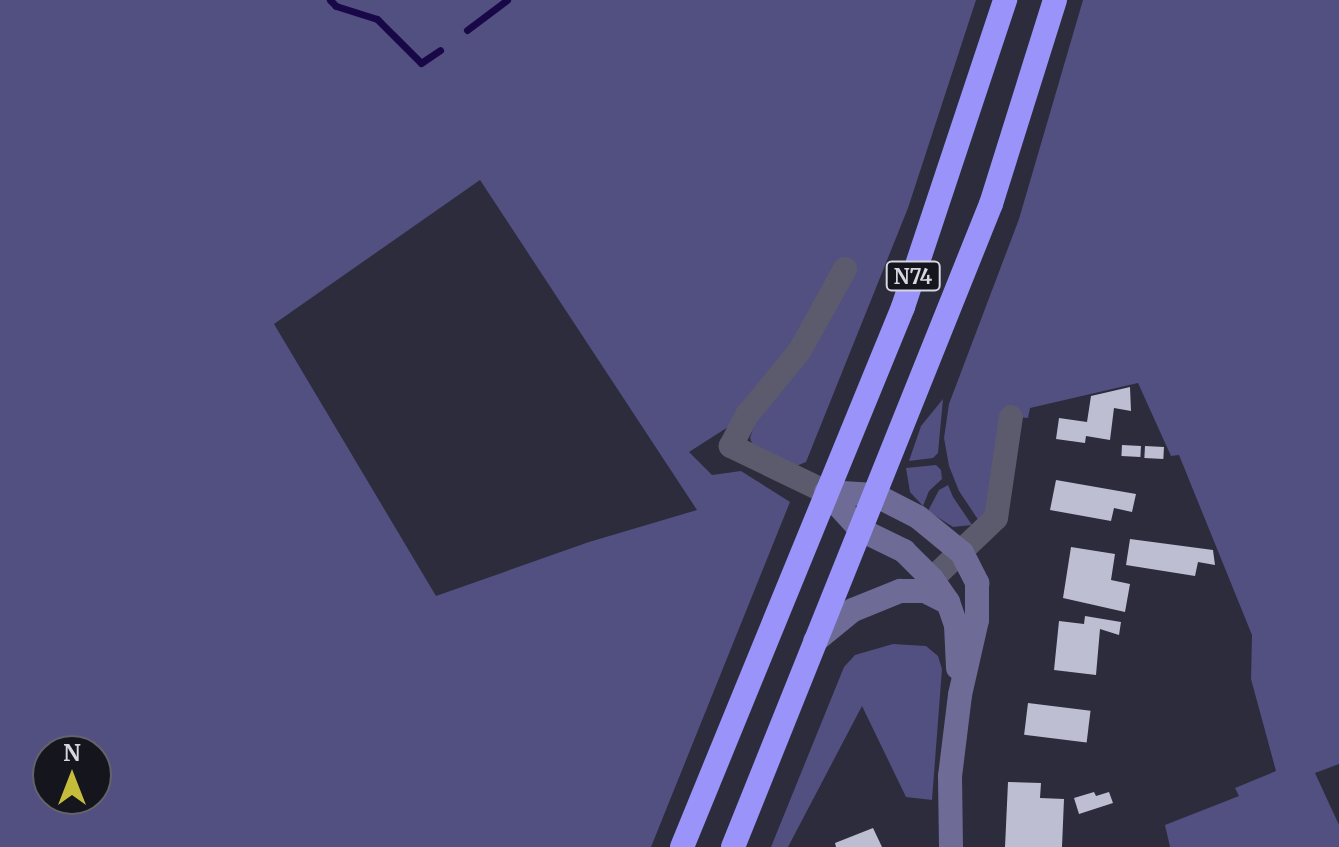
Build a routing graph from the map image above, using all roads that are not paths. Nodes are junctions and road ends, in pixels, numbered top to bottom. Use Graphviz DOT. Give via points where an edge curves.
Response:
graph roads {
  1 [pos="1005,0"];
  2 [pos="1055,0"];
  3 [pos="845,269"];
  4 [pos="1011,417"];
  5 [pos="826,492"];
  6 [pos="875,495"];
  7 [pos="861,530"];
  8 [pos="962,553"];
  9 [pos="932,579"];
  10 [pos="948,602"];
  11 [pos="815,641"];
  12 [pos="960,695"];
  13 [pos="682,847"];
  14 [pos="733,847"];
  15 [pos="951,847"];
  1 -- 5 [label="highway, N74" via="903,307"];
  2 -- 6 [label="highway, N74" via="991,204"];
  3 -- 5 [label="street" via="799,352 747,415 731,446"];
  4 -- 8 [label="street" via="996,518"];
  5 -- 6 [label="street"];
  5 -- 7 [label="street"];
  5 -- 13 [label="highway, N74"];
  6 -- 7 [label="highway, N74"];
  6 -- 8 [label="street" via="918,517"];
  7 -- 9 [label="street" via="904,551"];
  7 -- 11 [label="highway, N74"];
  8 -- 9 [label="street"];
  8 -- 12 [label="street" via="977,583 977,620"];
  9 -- 10 [label="street"];
  10 -- 11 [label="street" via="925,591 900,591 853,610"];
  10 -- 12 [label="street" via="956,625"];
  11 -- 14 [label="highway, N74"];
  12 -- 15 [label="street" via="950,776"];
}
